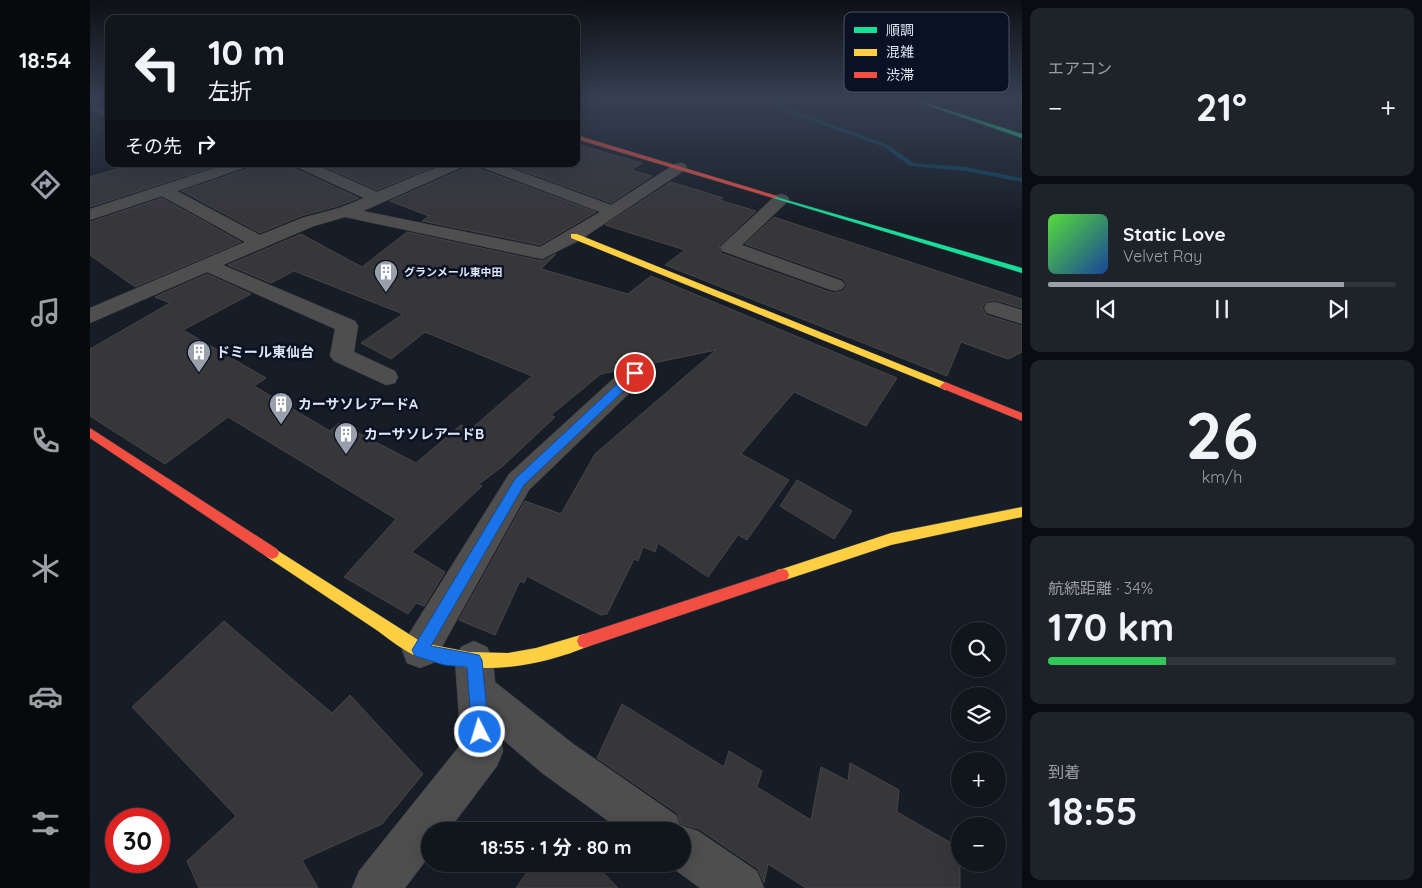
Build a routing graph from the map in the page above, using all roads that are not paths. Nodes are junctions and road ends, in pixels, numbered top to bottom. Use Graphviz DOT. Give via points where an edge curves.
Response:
graph roads {
  1 [pos="588,140"];
  2 [pos="210,167"];
  3 [pos="231,167"];
  4 [pos="309,167"];
  5 [pos="450,167"];
  6 [pos="494,167"];
  7 [pos="680,168"];
  8 [pos="218,171"];
  9 [pos="163,190"];
  10 [pos="377,198"];
  11 [pos="781,198"];
  12 [pos="613,211"];
  13 [pos="92,212"];
  14 [pos="345,212"];
  15 [pos="574,236"];
  16 [pos="259,242"];
  17 [pos="208,265"];
  18 [pos="1022,271"];
  19 [pos="835,285"];
  20 [pos="995,308"];
  21 [pos="90,316"];
  22 [pos="1022,317"];
  23 [pos="635,373"];
  24 [pos="386,377"];
  25 [pos="1022,417"];
  26 [pos="90,432"];
  27 [pos="1022,512"];
  28 [pos="420,650"];
  29 [pos="475,676"];
  30 [pos="647,822"];
  31 [pos="691,853"];
  32 [pos="376,888"];
  33 [pos="740,888"];
  1 -- 7 [label="street"];
  2 -- 8 [label="street"];
  3 -- 8 [label="street"];
  4 -- 10 [label="street"];
  5 -- 10 [label="street"];
  6 -- 12 [label="street"];
  7 -- 11 [label="street"];
  7 -- 12 [label="street"];
  8 -- 9 [label="street"];
  9 -- 13 [label="street"];
  9 -- 16 [label="street"];
  10 -- 14 [label="street"];
  11 -- 18 [label="street"];
  11 -- 19 [label="street" via="729,247"];
  12 -- 15 [label="street"];
  14 -- 15 [label="street" via="542,253"];
  14 -- 16 [label="street" via="308,222"];
  15 -- 25 [label="street"];
  16 -- 17 [label="street"];
  17 -- 21 [label="street"];
  17 -- 24 [label="street" via="348,326 342,356"];
  20 -- 22 [label="street"];
  23 -- 28 [label="street" via="519,482"];
  26 -- 28 [label="street"];
  27 -- 29 [label="street" via="891,539 574,644 519,658"];
  28 -- 29 [label="street" via="444,657"];
  29 -- 30 [label="street" via="557,758"];
  29 -- 32 [label="street" via="482,751"];
  31 -- 33 [label="street"];
}
